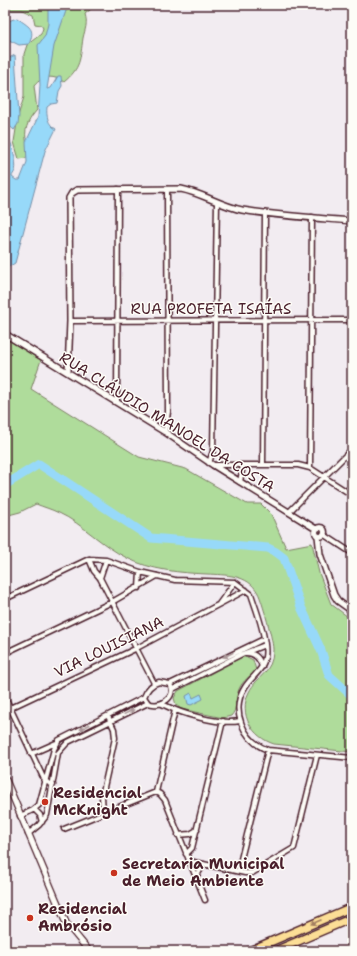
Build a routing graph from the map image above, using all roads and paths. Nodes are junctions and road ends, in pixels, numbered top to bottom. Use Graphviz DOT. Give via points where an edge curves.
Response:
graph roads {
  1 [pos="118,189"];
  2 [pos="167,190"];
  3 [pos="217,202"];
  4 [pos="265,213"];
  5 [pos="312,217"];
  6 [pos="352,221"];
  7 [pos="216,320"];
  8 [pos="264,320"];
  9 [pos="311,320"];
  10 [pos="352,320"];
  11 [pos="70,321"];
  12 [pos="118,321"];
  13 [pos="167,321"];
  14 [pos="5,334"];
  15 [pos="68,372"];
  16 [pos="117,402"];
  17 [pos="165,432"];
  18 [pos="352,449"];
  19 [pos="211,464"];
  20 [pos="263,464"];
  21 [pos="243,465"];
  22 [pos="310,468"];
  23 [pos="323,477"];
  24 [pos="240,482"];
  25 [pos="352,494"];
  26 [pos="289,512"];
  27 [pos="321,535"];
  28 [pos="352,553"];
  29 [pos="89,559"];
  30 [pos="106,560"];
  31 [pos="140,572"];
  32 [pos="157,576"];
  33 [pos="100,578"];
  34 [pos="234,582"];
  35 [pos="139,588"];
  36 [pos="246,590"];
  37 [pos="5,599"];
  38 [pos="112,602"];
  39 [pos="218,606"];
  40 [pos="352,611"];
  41 [pos="264,639"];
  42 [pos="265,645"];
  43 [pos="135,649"];
  44 [pos="5,653"];
  45 [pos="242,654"];
  46 [pos="262,667"];
  47 [pos="154,683"];
  48 [pos="170,684"];
  49 [pos="173,689"];
  50 [pos="5,697"];
  51 [pos="144,697"];
  52 [pos="168,700"];
  53 [pos="148,703"];
  54 [pos="162,704"];
  55 [pos="10,708"];
  56 [pos="175,710"];
  57 [pos="108,716"];
  58 [pos="111,721"];
  59 [pos="223,721"];
  60 [pos="240,721"];
  61 [pos="56,743"];
  62 [pos="268,750"];
  63 [pos="31,754"];
  64 [pos="317,755"];
  65 [pos="352,758"];
  66 [pos="39,768"];
  67 [pos="48,772"];
  68 [pos="55,774"];
  69 [pos="5,778"];
  70 [pos="45,781"];
  71 [pos="53,785"];
  72 [pos="156,792"];
  73 [pos="34,809"];
  74 [pos="103,813"];
  75 [pos="20,816"];
  76 [pos="42,822"];
  77 [pos="64,829"];
  78 [pos="196,830"];
  79 [pos="28,834"];
  80 [pos="178,835"];
  81 [pos="186,854"];
  82 [pos="189,861"];
  83 [pos="204,864"];
  84 [pos="238,871"];
  85 [pos="196,877"];
  86 [pos="205,900"];
  87 [pos="352,907"];
  88 [pos="352,918"];
  89 [pos="250,950"];
  90 [pos="277,950"];
  91 [pos="89,951"];
  1 -- 2 [label="street"];
  1 -- 11 [label="street" via="77,190 72,192 69,198"];
  1 -- 12 [label="street"];
  2 -- 3 [label="street" via="181,189"];
  2 -- 13 [label="street"];
  3 -- 4 [label="street" via="241,210"];
  3 -- 7 [label="street"];
  4 -- 5 [label="street"];
  4 -- 8 [label="street"];
  5 -- 6 [label="street"];
  5 -- 9 [label="street"];
  7 -- 8 [label="street, RUA PROFETA ISAÍAS"];
  7 -- 13 [label="street, RUA PROFETA ISAÍAS"];
  7 -- 19 [label="street"];
  8 -- 9 [label="street, RUA PROFETA ISAÍAS"];
  8 -- 20 [label="street"];
  9 -- 10 [label="street, RUA PROFETA ISAÍAS"];
  9 -- 22 [label="street"];
  11 -- 12 [label="street, RUA PROFETA ISAÍAS"];
  11 -- 15 [label="street"];
  12 -- 13 [label="street, RUA PROFETA ISAÍAS"];
  12 -- 16 [label="street"];
  13 -- 17 [label="street" via="168,412"];
  14 -- 15 [label="street, RUA CLÁUDIO MANOEL DA COSTA"];
  15 -- 16 [label="street, RUA CLÁUDIO MANOEL DA COSTA"];
  16 -- 17 [label="street, RUA CLÁUDIO MANOEL DA COSTA"];
  17 -- 19 [label="street, RUA CLÁUDIO MANOEL DA COSTA"];
  18 -- 23 [label="street"];
  19 -- 21 [label="street"];
  19 -- 24 [label="street, RUA CLÁUDIO MANOEL DA COSTA"];
  20 -- 21 [label="street"];
  20 -- 22 [label="street"];
  21 -- 24 [label="street"];
  22 -- 23 [label="street"];
  23 -- 25 [label="street"];
  23 -- 26 [label="street"];
  24 -- 26 [label="street, RUA CLÁUDIO MANOEL DA COSTA"];
  26 -- 27 [label="street, RUA CLÁUDIO MANOEL DA COSTA" via="316,529 322,528"];
  27 -- 28 [label="street"];
  27 -- 40 [label="street" via="320,554 334,595"];
  29 -- 30 [label="street"];
  29 -- 33 [label="street"];
  29 -- 37 [label="street"];
  30 -- 31 [label="street"];
  30 -- 33 [label="street"];
  31 -- 32 [label="street"];
  31 -- 35 [label="street"];
  32 -- 34 [label="street" via="175,580"];
  32 -- 35 [label="street"];
  33 -- 38 [label="street"];
  34 -- 36 [label="street"];
  34 -- 39 [label="street, VIA LOUISIANA"];
  35 -- 38 [label="street"];
  36 -- 39 [label="street, VIA LOUISIANA"];
  36 -- 41 [label="street" via="253,600"];
  38 -- 43 [label="street"];
  38 -- 44 [label="street"];
  39 -- 43 [label="street, VIA LOUISIANA"];
  41 -- 42 [label="street"];
  41 -- 48 [label="street, one-way"];
  42 -- 45 [label="street"];
  42 -- 46 [label="street"];
  43 -- 47 [label="street"];
  43 -- 55 [label="street, VIA LOUISIANA"];
  45 -- 46 [label="street" via="256,656"];
  45 -- 49 [label="street"];
  46 -- 60 [label="street" via="249,680 241,694 238,709"];
  47 -- 48 [label="street"];
  47 -- 51 [label="street"];
  48 -- 49 [label="street"];
  49 -- 52 [label="street"];
  50 -- 55 [label="street"];
  51 -- 53 [label="street"];
  51 -- 57 [label="street"];
  52 -- 54 [label="street"];
  52 -- 56 [label="street"];
  53 -- 54 [label="street"];
  58 -- 53 [label="street, one-way"];
  54 -- 56 [label="street"];
  55 -- 63 [label="street"];
  56 -- 59 [label="street"];
  56 -- 72 [label="street"];
  57 -- 58 [label="street"];
  57 -- 61 [label="street, one-way"];
  58 -- 68 [label="street" via="62,747 58,753"];
  58 -- 74 [label="street" via="114,738 102,796"];
  59 -- 60 [label="street"];
  59 -- 78 [label="street"];
  60 -- 62 [label="street" via="250,739"];
  61 -- 63 [label="street"];
  61 -- 67 [label="street"];
  62 -- 64 [label="street"];
  62 -- 84 [label="street"];
  63 -- 66 [label="street"];
  64 -- 65 [label="street"];
  64 -- 84 [label="street" via="294,848 252,873"];
  66 -- 67 [label="street"];
  66 -- 70 [label="street"];
  67 -- 68 [label="street"];
  67 -- 70 [label="street"];
  68 -- 71 [label="street"];
  69 -- 75 [label="main road"];
  70 -- 71 [label="street"];
  70 -- 73 [label="street" via="39,805"];
  71 -- 76 [label="street" via="47,815"];
  72 -- 74 [label="street"];
  72 -- 80 [label="street" via="165,800"];
  73 -- 75 [label="street"];
  73 -- 76 [label="street"];
  74 -- 77 [label="street"];
  75 -- 79 [label="main road"];
  76 -- 79 [label="street"];
  78 -- 80 [label="street" via="190,834"];
  78 -- 81 [label="street" via="192,848"];
  79 -- 91 [label="main road" via="66,923"];
  80 -- 81 [label="street"];
  81 -- 82 [label="street"];
  82 -- 83 [label="street"];
  82 -- 85 [label="street"];
  83 -- 84 [label="street"];
  83 -- 85 [label="street"];
  85 -- 86 [label="street"];
  87 -- 89 [label="highway, one-way"];
  88 -- 90 [label="highway"];
}
